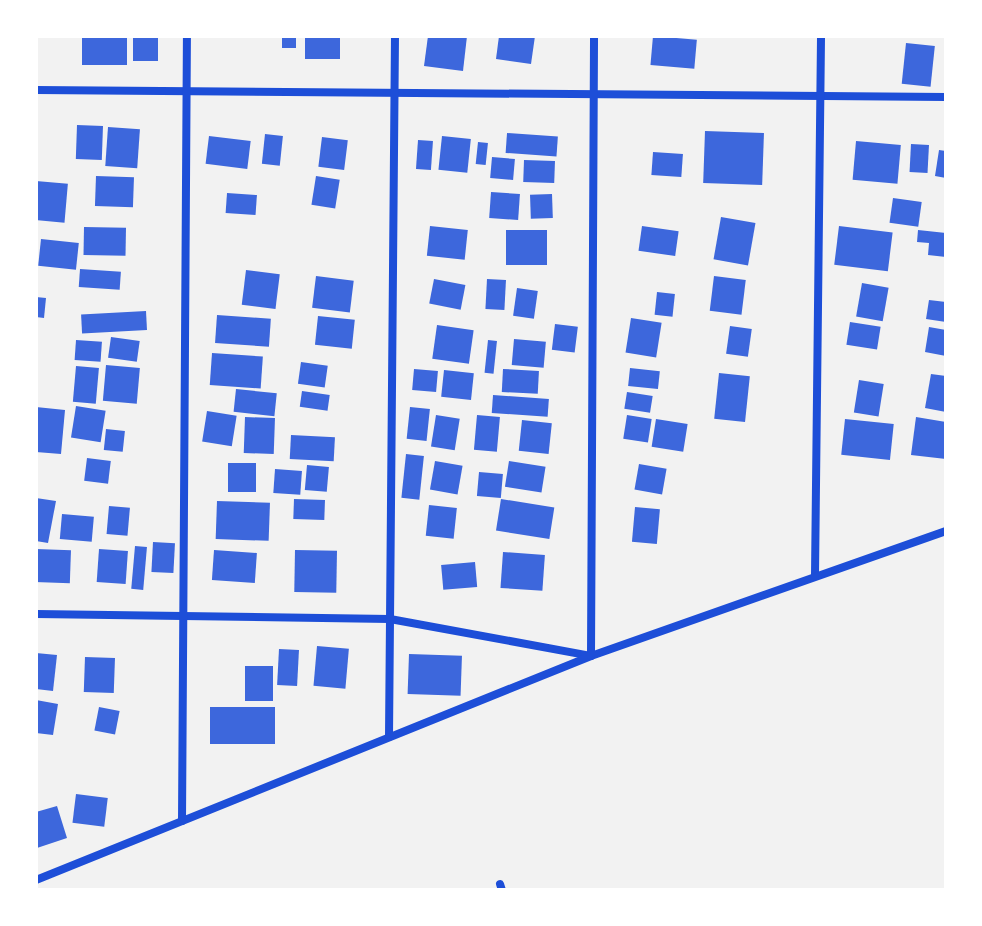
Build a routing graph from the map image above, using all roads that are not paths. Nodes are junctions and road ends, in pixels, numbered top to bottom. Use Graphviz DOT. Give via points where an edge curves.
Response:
graph roads {
  1 [pos="187,36"];
  2 [pos="395,36"];
  3 [pos="594,36"];
  4 [pos="821,36"];
  5 [pos="36,90"];
  6 [pos="187,91"];
  7 [pos="395,91"];
  8 [pos="821,95"];
  9 [pos="594,96"];
  10 [pos="946,97"];
  11 [pos="946,531"];
  12 [pos="815,575"];
  13 [pos="36,614"];
  14 [pos="184,616"];
  15 [pos="390,619"];
  16 [pos="591,656"];
  17 [pos="389,737"];
  18 [pos="182,821"];
  19 [pos="36,880"];
  1 -- 6 [label="street"];
  2 -- 7 [label="street"];
  3 -- 9 [label="street"];
  4 -- 8 [label="street"];
  5 -- 6 [label="street"];
  6 -- 7 [label="street"];
  6 -- 14 [label="street"];
  7 -- 9 [label="street"];
  7 -- 15 [label="street"];
  8 -- 9 [label="street"];
  8 -- 10 [label="street"];
  8 -- 12 [label="street"];
  9 -- 16 [label="street"];
  11 -- 12 [label="street"];
  12 -- 16 [label="street"];
  13 -- 14 [label="street"];
  14 -- 15 [label="street"];
  14 -- 18 [label="street"];
  15 -- 16 [label="street"];
  15 -- 17 [label="street"];
  16 -- 17 [label="street"];
  17 -- 18 [label="street"];
  18 -- 19 [label="street"];
}
